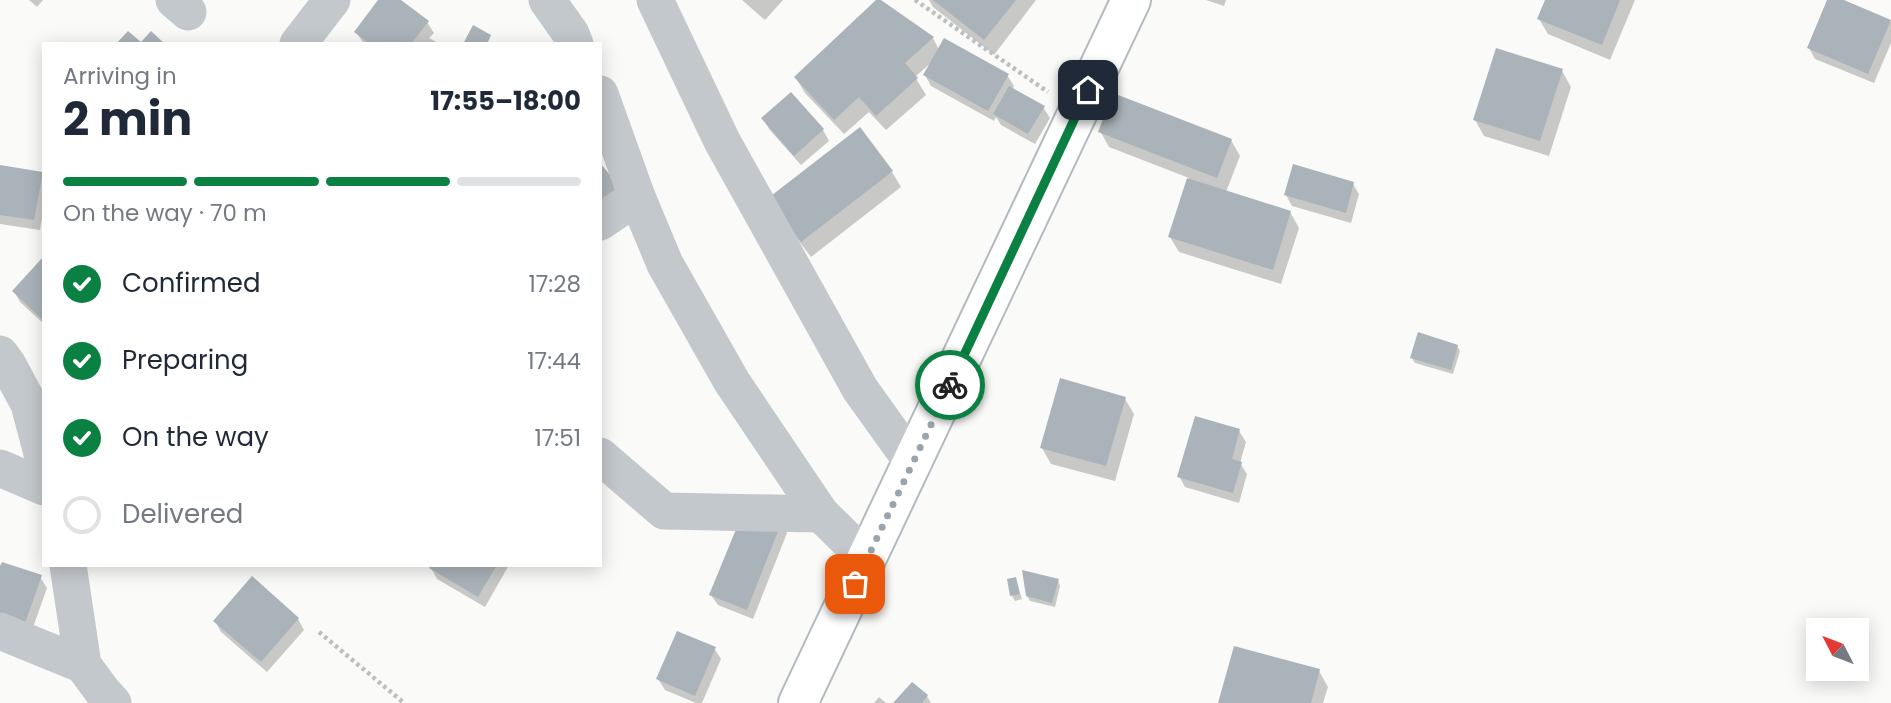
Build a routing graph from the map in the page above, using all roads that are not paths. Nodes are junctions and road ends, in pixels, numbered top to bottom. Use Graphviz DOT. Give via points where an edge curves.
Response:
graph roads {
  1 [pos="332,0"];
  2 [pos="547,0"];
  3 [pos="655,0"];
  4 [pos="1130,0"];
  5 [pos="300,42"];
  6 [pos="574,42"];
  7 [pos="602,100"];
  8 [pos="637,197"];
  9 [pos="602,221"];
  10 [pos="0,354"];
  11 [pos="42,453"];
  12 [pos="602,458"];
  13 [pos="912,463"];
  14 [pos="0,468"];
  15 [pos="42,486"];
  16 [pos="821,514"];
  17 [pos="867,559"];
  18 [pos="68,567"];
  19 [pos="0,631"];
  20 [pos="83,665"];
  21 [pos="113,703"];
  22 [pos="798,703"];
  1 -- 5 [label="street"];
  2 -- 6 [label="street"];
  3 -- 13 [label="street" via="722,141 860,389"];
  4 -- 13 [label="main road"];
  7 -- 8 [label="street"];
  8 -- 9 [label="street"];
  8 -- 16 [label="street" via="665,264 732,382"];
  10 -- 11 [label="street" via="29,404"];
  12 -- 16 [label="street" via="664,511"];
  13 -- 17 [label="main road"];
  14 -- 15 [label="street"];
  16 -- 17 [label="street"];
  17 -- 22 [label="main road"];
  18 -- 20 [label="street"];
  19 -- 20 [label="street"];
  20 -- 21 [label="street"];
}
